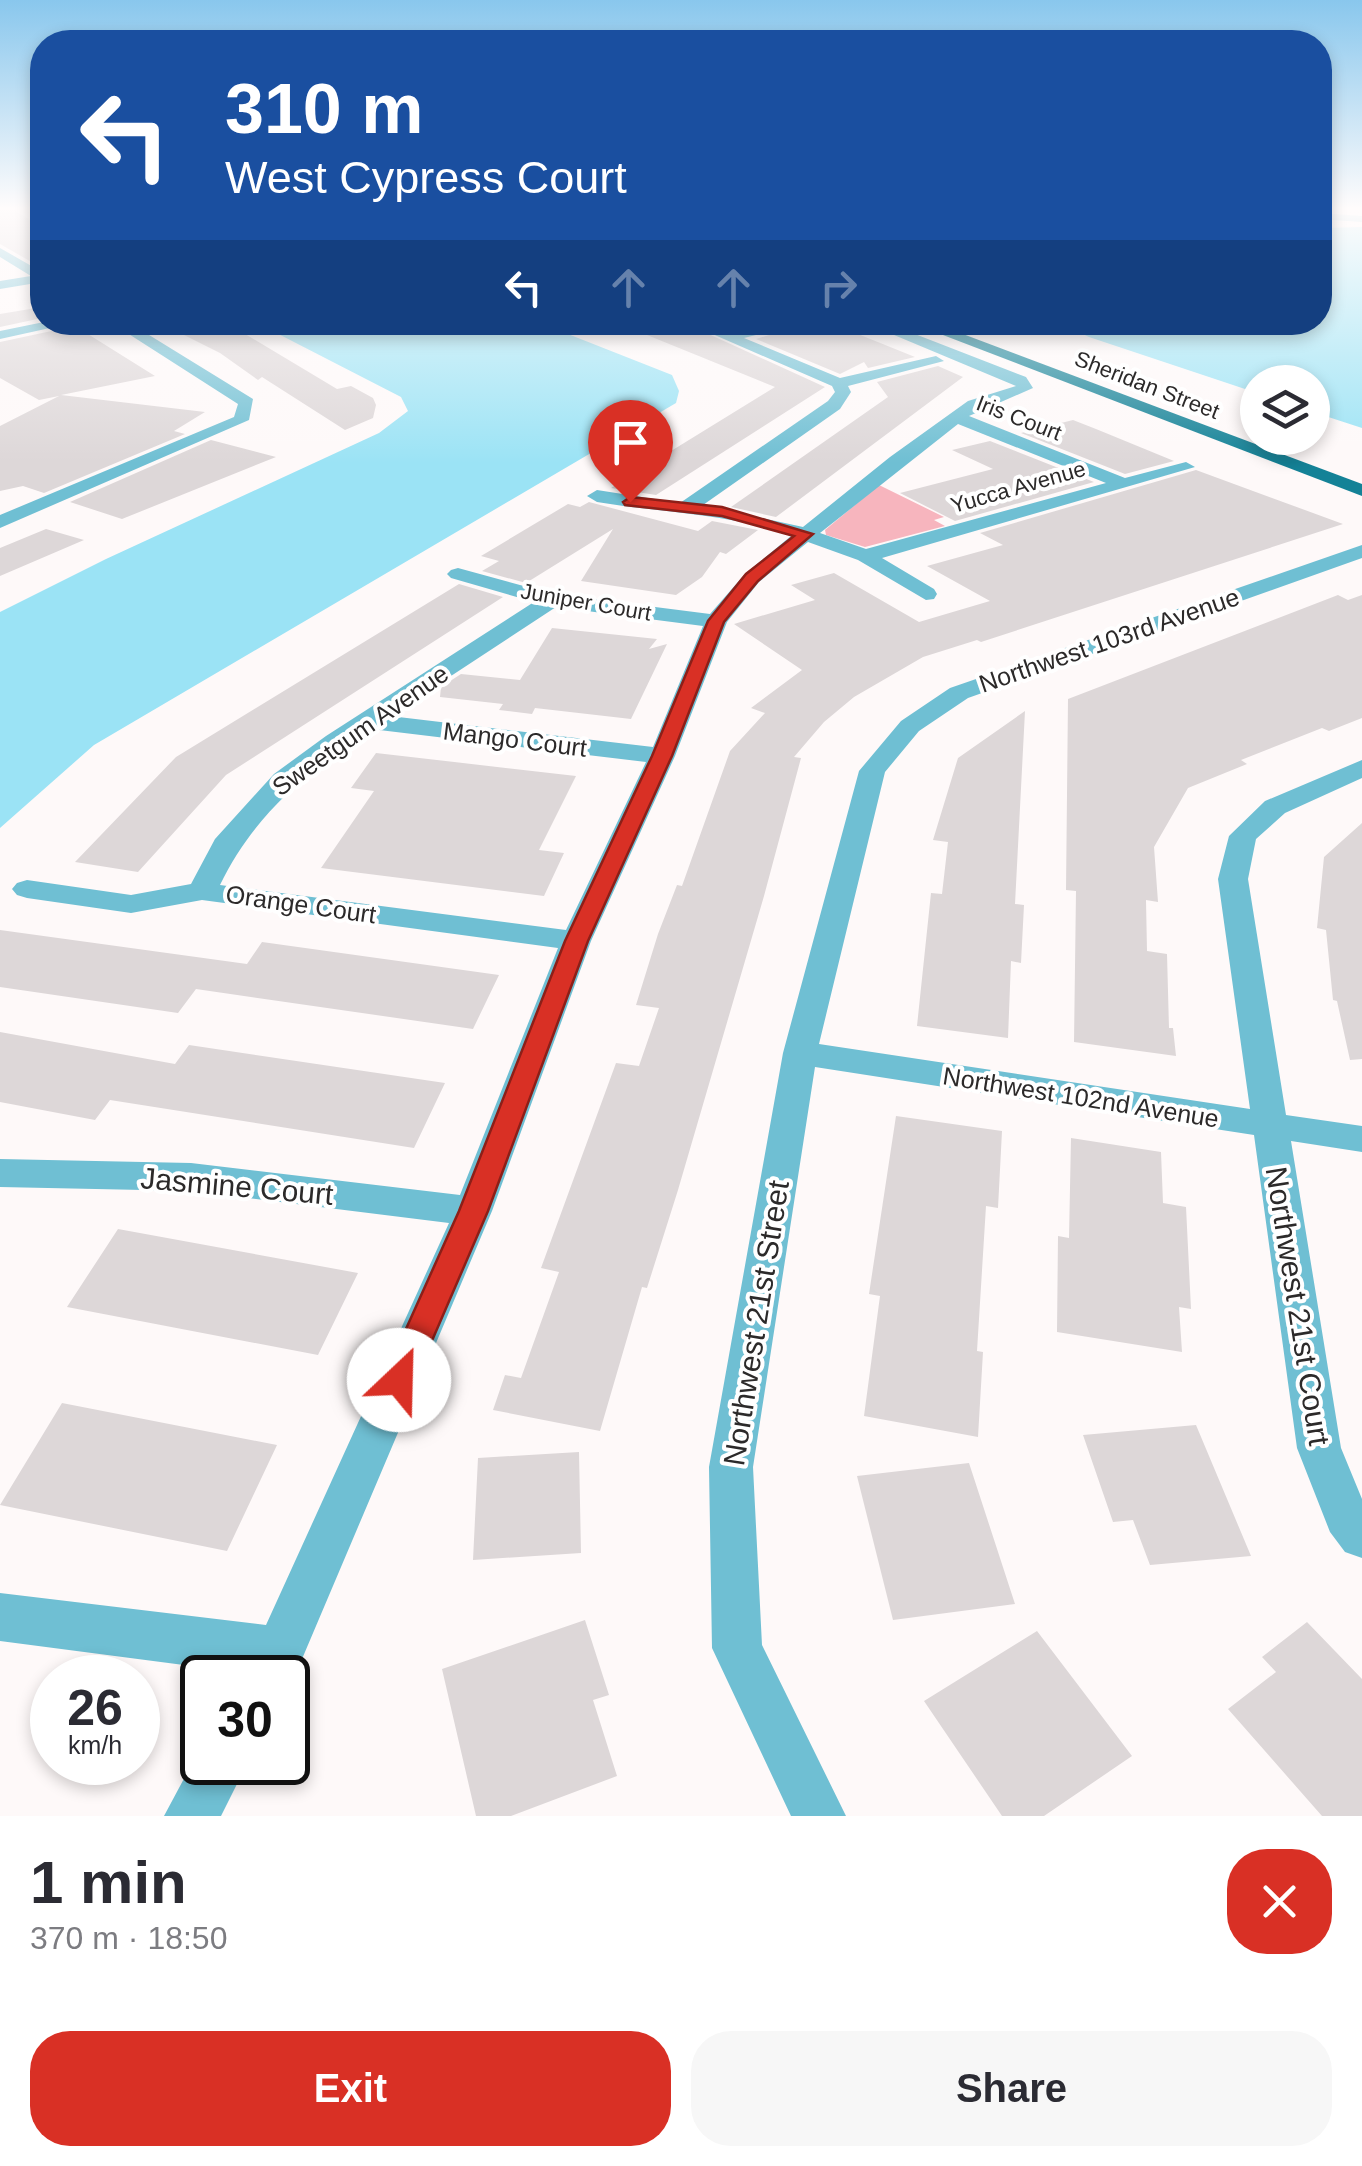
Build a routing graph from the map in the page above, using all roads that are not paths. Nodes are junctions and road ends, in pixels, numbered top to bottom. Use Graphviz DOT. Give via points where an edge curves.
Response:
graph roads {
  1 [pos="30,329"];
  2 [pos="0,335"];
  3 [pos="138,335"];
  4 [pos="725,335"];
  5 [pos="740,335"];
  6 [pos="903,335"];
  7 [pos="951,335"];
  8 [pos="995,335"];
  9 [pos="730,337"];
  10 [pos="936,361"];
  11 [pos="839,383"];
  12 [pos="1220,417"];
  13 [pos="955,418"];
  14 [pos="1323,455"];
  15 [pos="1186,467"];
  16 [pos="1362,469"];
  17 [pos="1123,484"];
  18 [pos="1362,490"];
  19 [pos="597,496"];
  20 [pos="684,509"];
  21 [pos="0,522"];
  22 [pos="805,534"];
  23 [pos="1362,551"];
  24 [pos="864,556"];
  25 [pos="458,574"];
  26 [pos="926,594"];
  27 [pos="552,600"];
  28 [pos="716,621"];
  29 [pos="367,720"];
  30 [pos="662,756"];
  31 [pos="1362,768"];
  32 [pos="28,889"];
  33 [pos="202,891"];
  34 [pos="576,941"];
  35 [pos="800,1053"];
  36 [pos="1270,1126"];
  37 [pos="1362,1139"];
  38 [pos="0,1174"];
  39 [pos="473,1211"];
  40 [pos="1362,1536"];
  41 [pos="0,1617"];
  42 [pos="217,1655"];
  43 [pos="278,1655"];
  44 [pos="209,1785"];
  45 [pos="191,1816"];
  46 [pos="819,1816"];
  1 -- 2 [label="street"];
  3 -- 21 [label="street" via="247,402 241,420"];
  4 -- 9 [label="street"];
  5 -- 9 [label="street"];
  6 -- 13 [label="street" via="1025,384"];
  7 -- 18 [label="main road, Sheridan Street"];
  8 -- 12 [label="main road, Sheridan Street"];
  9 -- 11 [label="street"];
  10 -- 11 [label="street"];
  11 -- 20 [label="street" via="843,392 834,406"];
  13 -- 17 [label="street, Iris Court"];
  13 -- 22 [label="street"];
  14 -- 16 [label="main road"];
  15 -- 17 [label="street, Yucca Avenue"];
  17 -- 24 [label="street, Yucca Avenue"];
  19 -- 20 [label="street"];
  20 -- 22 [label="street"];
  22 -- 24 [label="street"];
  22 -- 28 [label="street" via="752,578"];
  23 -- 35 [label="street, Northwest 103rd Avenue" via="989,681 910,726 872,771"];
  24 -- 26 [label="street"];
  25 -- 27 [label="street, Juniper Court"];
  27 -- 28 [label="street, Juniper Court"];
  27 -- 29 [label="street, Sweetgum Avenue"];
  28 -- 30 [label="street"];
  29 -- 30 [label="street, Mango Court"];
  29 -- 33 [label="street, Sweetgum Avenue" via="256,805"];
  30 -- 34 [label="street"];
  31 -- 36 [label="street, Northwest 21st Court" via="1275,807 1243,836 1233,878"];
  32 -- 33 [label="street, Orange Court" via="131,904"];
  33 -- 34 [label="street, Orange Court"];
  34 -- 39 [label="street"];
  35 -- 36 [label="street, Northwest 102nd Avenue"];
  35 -- 46 [label="street, Northwest 21st Street" via="730,1467 737,1648"];
  36 -- 37 [label="street, Northwest 102nd Avenue"];
  36 -- 40 [label="street, Northwest 21st Court" via="1319,1448 1346,1517"];
  38 -- 39 [label="street, Jasmine Court" via="191,1177"];
  39 -- 43 [label="street"];
  41 -- 42 [label="street"];
  44 -- 45 [label="street"];
}
